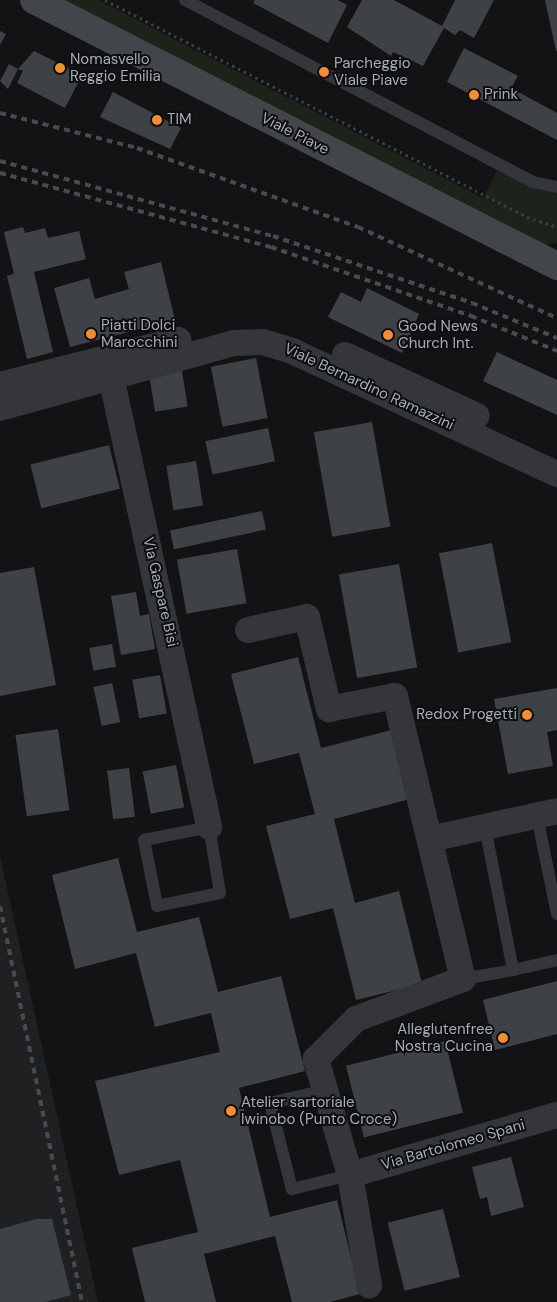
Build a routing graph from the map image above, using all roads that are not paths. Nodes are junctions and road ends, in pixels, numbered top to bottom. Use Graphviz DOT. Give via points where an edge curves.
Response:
graph roads {
  1 [pos="34,0"];
  2 [pos="185,0"];
  3 [pos="557,187"];
  4 [pos="557,249"];
  5 [pos="530,255"];
  6 [pos="557,266"];
  7 [pos="109,367"];
  8 [pos="0,385"];
  9 [pos="0,408"];
  10 [pos="557,454"];
  11 [pos="557,474"];
  12 [pos="248,630"];
  13 [pos="547,814"];
  14 [pos="209,827"];
  15 [pos="485,827"];
  16 [pos="430,839"];
  17 [pos="557,914"];
  18 [pos="557,960"];
  19 [pos="513,970"];
  20 [pos="463,979"];
  21 [pos="325,1090"];
  22 [pos="557,1116"];
  23 [pos="350,1175"];
  24 [pos="369,1285"];
  1 -- 5 [label="main road, Viale Piave"];
  2 -- 3 [label="lane" via="533,182"];
  4 -- 5 [label="street"];
  5 -- 6 [label="main road, Viale Piave"];
  7 -- 8 [label="street, Viale Bernardino Ramazzini"];
  7 -- 9 [label="street, Viale Bernardino Ramazzini"];
  7 -- 10 [label="street, Viale Bernardino Ramazzini" via="227,328 273,327"];
  7 -- 11 [label="street, Viale Bernardino Ramazzini" via="234,343 271,344"];
  7 -- 14 [label="street, Via Gaspare Bisi"];
  12 -- 16 [label="street" via="306,617 329,709 395,696"];
  13 -- 15 [label="street"];
  13 -- 17 [label="lane"];
  14 -- 14 [label="lane, Via Gaspare Bisi" via="220,892 157,906 144,840"];
  15 -- 16 [label="street"];
  15 -- 19 [label="lane"];
  16 -- 20 [label="street"];
  18 -- 19 [label="lane"];
  19 -- 20 [label="lane"];
  20 -- 21 [label="street" via="356,1019 316,1059"];
  21 -- 23 [label="street"];
  21 -- 23 [label="lane" via="270,1103 292,1189"];
  22 -- 23 [label="street, Via Bartolomeo Spani"];
  23 -- 24 [label="street"];
}
